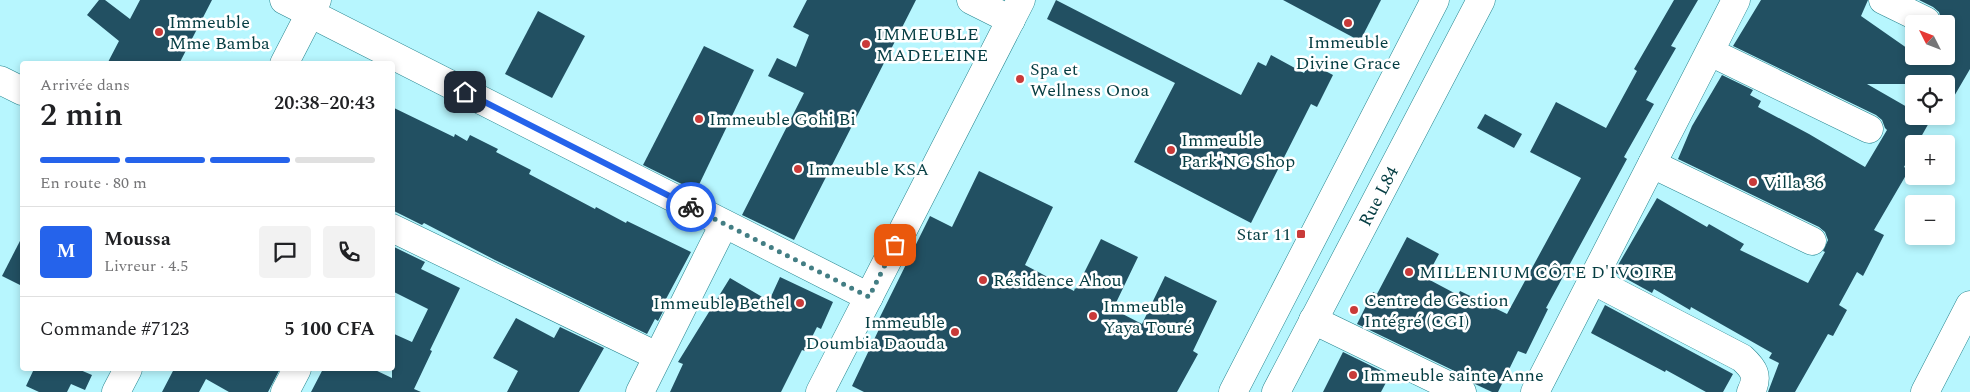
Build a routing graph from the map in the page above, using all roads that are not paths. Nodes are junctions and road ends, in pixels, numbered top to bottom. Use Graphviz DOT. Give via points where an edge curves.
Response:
graph roads {
  1 [pos="284,0"];
  2 [pos="972,0"];
  3 [pos="1481,0"];
  4 [pos="1736,0"];
  5 [pos="1882,0"];
  6 [pos="314,7"];
  7 [pos="1431,7"];
  8 [pos="1016,10"];
  9 [pos="1913,15"];
  10 [pos="1464,35"];
  11 [pos="1710,52"];
  12 [pos="286,61"];
  13 [pos="0,80"];
  14 [pos="20,91"];
  15 [pos="1870,129"];
  16 [pos="1652,164"];
  17 [pos="724,224"];
  18 [pos="395,229"];
  19 [pos="1812,241"];
  20 [pos="1592,280"];
  21 [pos="869,297"];
  22 [pos="1970,305"];
  23 [pos="1313,320"];
  24 [pos="657,356"];
  25 [pos="127,371"];
  26 [pos="296,371"];
  27 [pos="116,392"];
  28 [pos="285,392"];
  29 [pos="640,392"];
  30 [pos="820,392"];
  31 [pos="1233,392"];
  32 [pos="1276,392"];
  33 [pos="1462,392"];
  34 [pos="1534,392"];
  35 [pos="1750,392"];
  36 [pos="1925,392"];
  1 -- 6 [label="street"];
  2 -- 8 [label="street"];
  3 -- 10 [label="street, Rue L84"];
  4 -- 11 [label="street"];
  5 -- 9 [label="street"];
  6 -- 12 [label="street"];
  6 -- 17 [label="street"];
  7 -- 10 [label="street"];
  7 -- 31 [label="street"];
  8 -- 21 [label="street"];
  10 -- 23 [label="street, Rue L84"];
  11 -- 15 [label="street"];
  11 -- 16 [label="street"];
  13 -- 14 [label="street"];
  16 -- 19 [label="street"];
  16 -- 20 [label="street"];
  17 -- 21 [label="street"];
  17 -- 24 [label="street"];
  18 -- 24 [label="street"];
  20 -- 34 [label="street"];
  20 -- 35 [label="street" via="1742,358 1753,369 1755,383"];
  21 -- 30 [label="street"];
  22 -- 36 [label="street"];
  23 -- 32 [label="street, Rue L84"];
  23 -- 33 [label="street"];
  24 -- 29 [label="street"];
  25 -- 27 [label="street"];
  26 -- 28 [label="street"];
}
